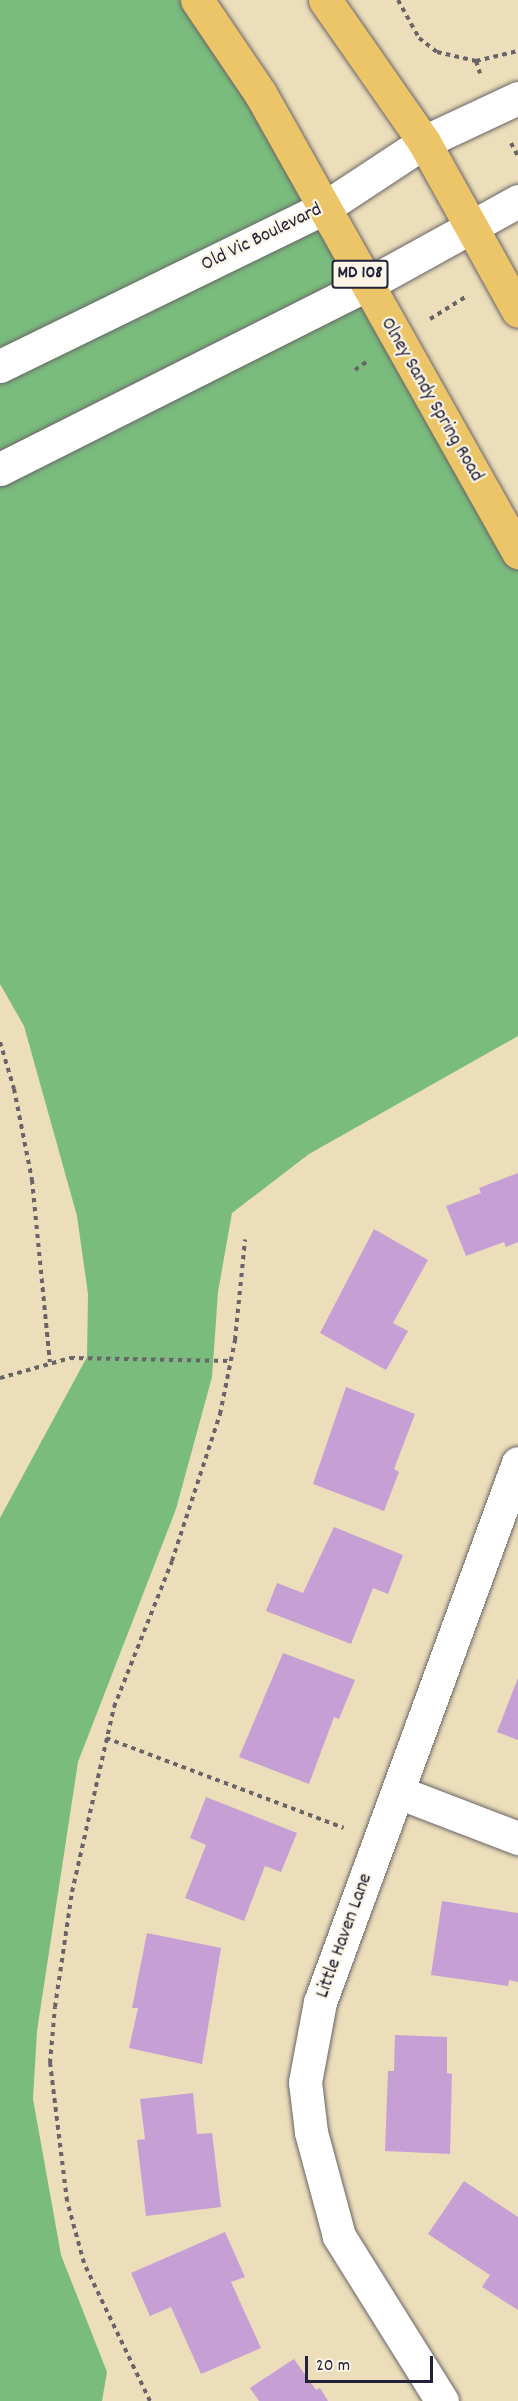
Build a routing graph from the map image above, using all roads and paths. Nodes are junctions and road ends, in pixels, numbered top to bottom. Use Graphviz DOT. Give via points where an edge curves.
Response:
graph roads {
  1 [pos="197,0"];
  2 [pos="325,0"];
  3 [pos="398,0"];
  4 [pos="518,51"];
  5 [pos="476,61"];
  6 [pos="505,104"];
  7 [pos="424,142"];
  8 [pos="518,156"];
  9 [pos="518,201"];
  10 [pos="324,208"];
  11 [pos="474,227"];
  12 [pos="500,276"];
  13 [pos="366,285"];
  14 [pos="518,311"];
  15 [pos="397,339"];
  16 [pos="0,366"];
  17 [pos="355,370"];
  18 [pos="0,469"];
  19 [pos="518,552"];
  20 [pos="0,1042"];
  21 [pos="245,1239"];
  22 [pos="231,1361"];
  23 [pos="50,1362"];
  24 [pos="0,1378"];
  25 [pos="518,1463"];
  26 [pos="106,1738"];
  27 [pos="398,1792"];
  28 [pos="518,1838"];
  29 [pos="380,1842"];
  30 [pos="150,2401"];
  31 [pos="442,2401"];
  1 -- 10 [label="main road, Olney Sandy Spring Road / MD 108" via="260,93"];
  2 -- 7 [label="main road"];
  3 -- 5 [label="path" via="419,38 438,52"];
  4 -- 5 [label="path"];
  5 -- 6 [label="path"];
  6 -- 7 [label="street, Old Vic Boulevard"];
  6 -- 8 [label="path"];
  7 -- 10 [label="street, Old Vic Boulevard"];
  7 -- 11 [label="main road"];
  9 -- 11 [label="street"];
  10 -- 13 [label="main road, Olney Sandy Spring Road / MD 108"];
  10 -- 16 [label="street, Old Vic Boulevard"];
  11 -- 12 [label="main road"];
  11 -- 13 [label="street"];
  12 -- 14 [label="main road"];
  12 -- 15 [label="path"];
  13 -- 15 [label="main road, Olney Sandy Spring Road / MD 108"];
  13 -- 18 [label="street"];
  15 -- 17 [label="path"];
  15 -- 19 [label="main road, Olney Sandy Spring Road / MD 108"];
  20 -- 23 [label="path" via="32,1180"];
  21 -- 22 [label="path"];
  22 -- 23 [label="path" via="138,1357"];
  22 -- 26 [label="path" via="209,1454 114,1707"];
  23 -- 24 [label="path"];
  25 -- 27 [label="street, Little Haven Lane"];
  26 -- 29 [label="path"];
  26 -- 30 [label="path" via="70,1902 51,2063 67,2201 84,2263"];
  27 -- 28 [label="street"];
  27 -- 29 [label="street, Little Haven Lane"];
  29 -- 31 [label="street, Little Haven Lane" via="320,2002 305,2082 311,2132 339,2236"];
}
